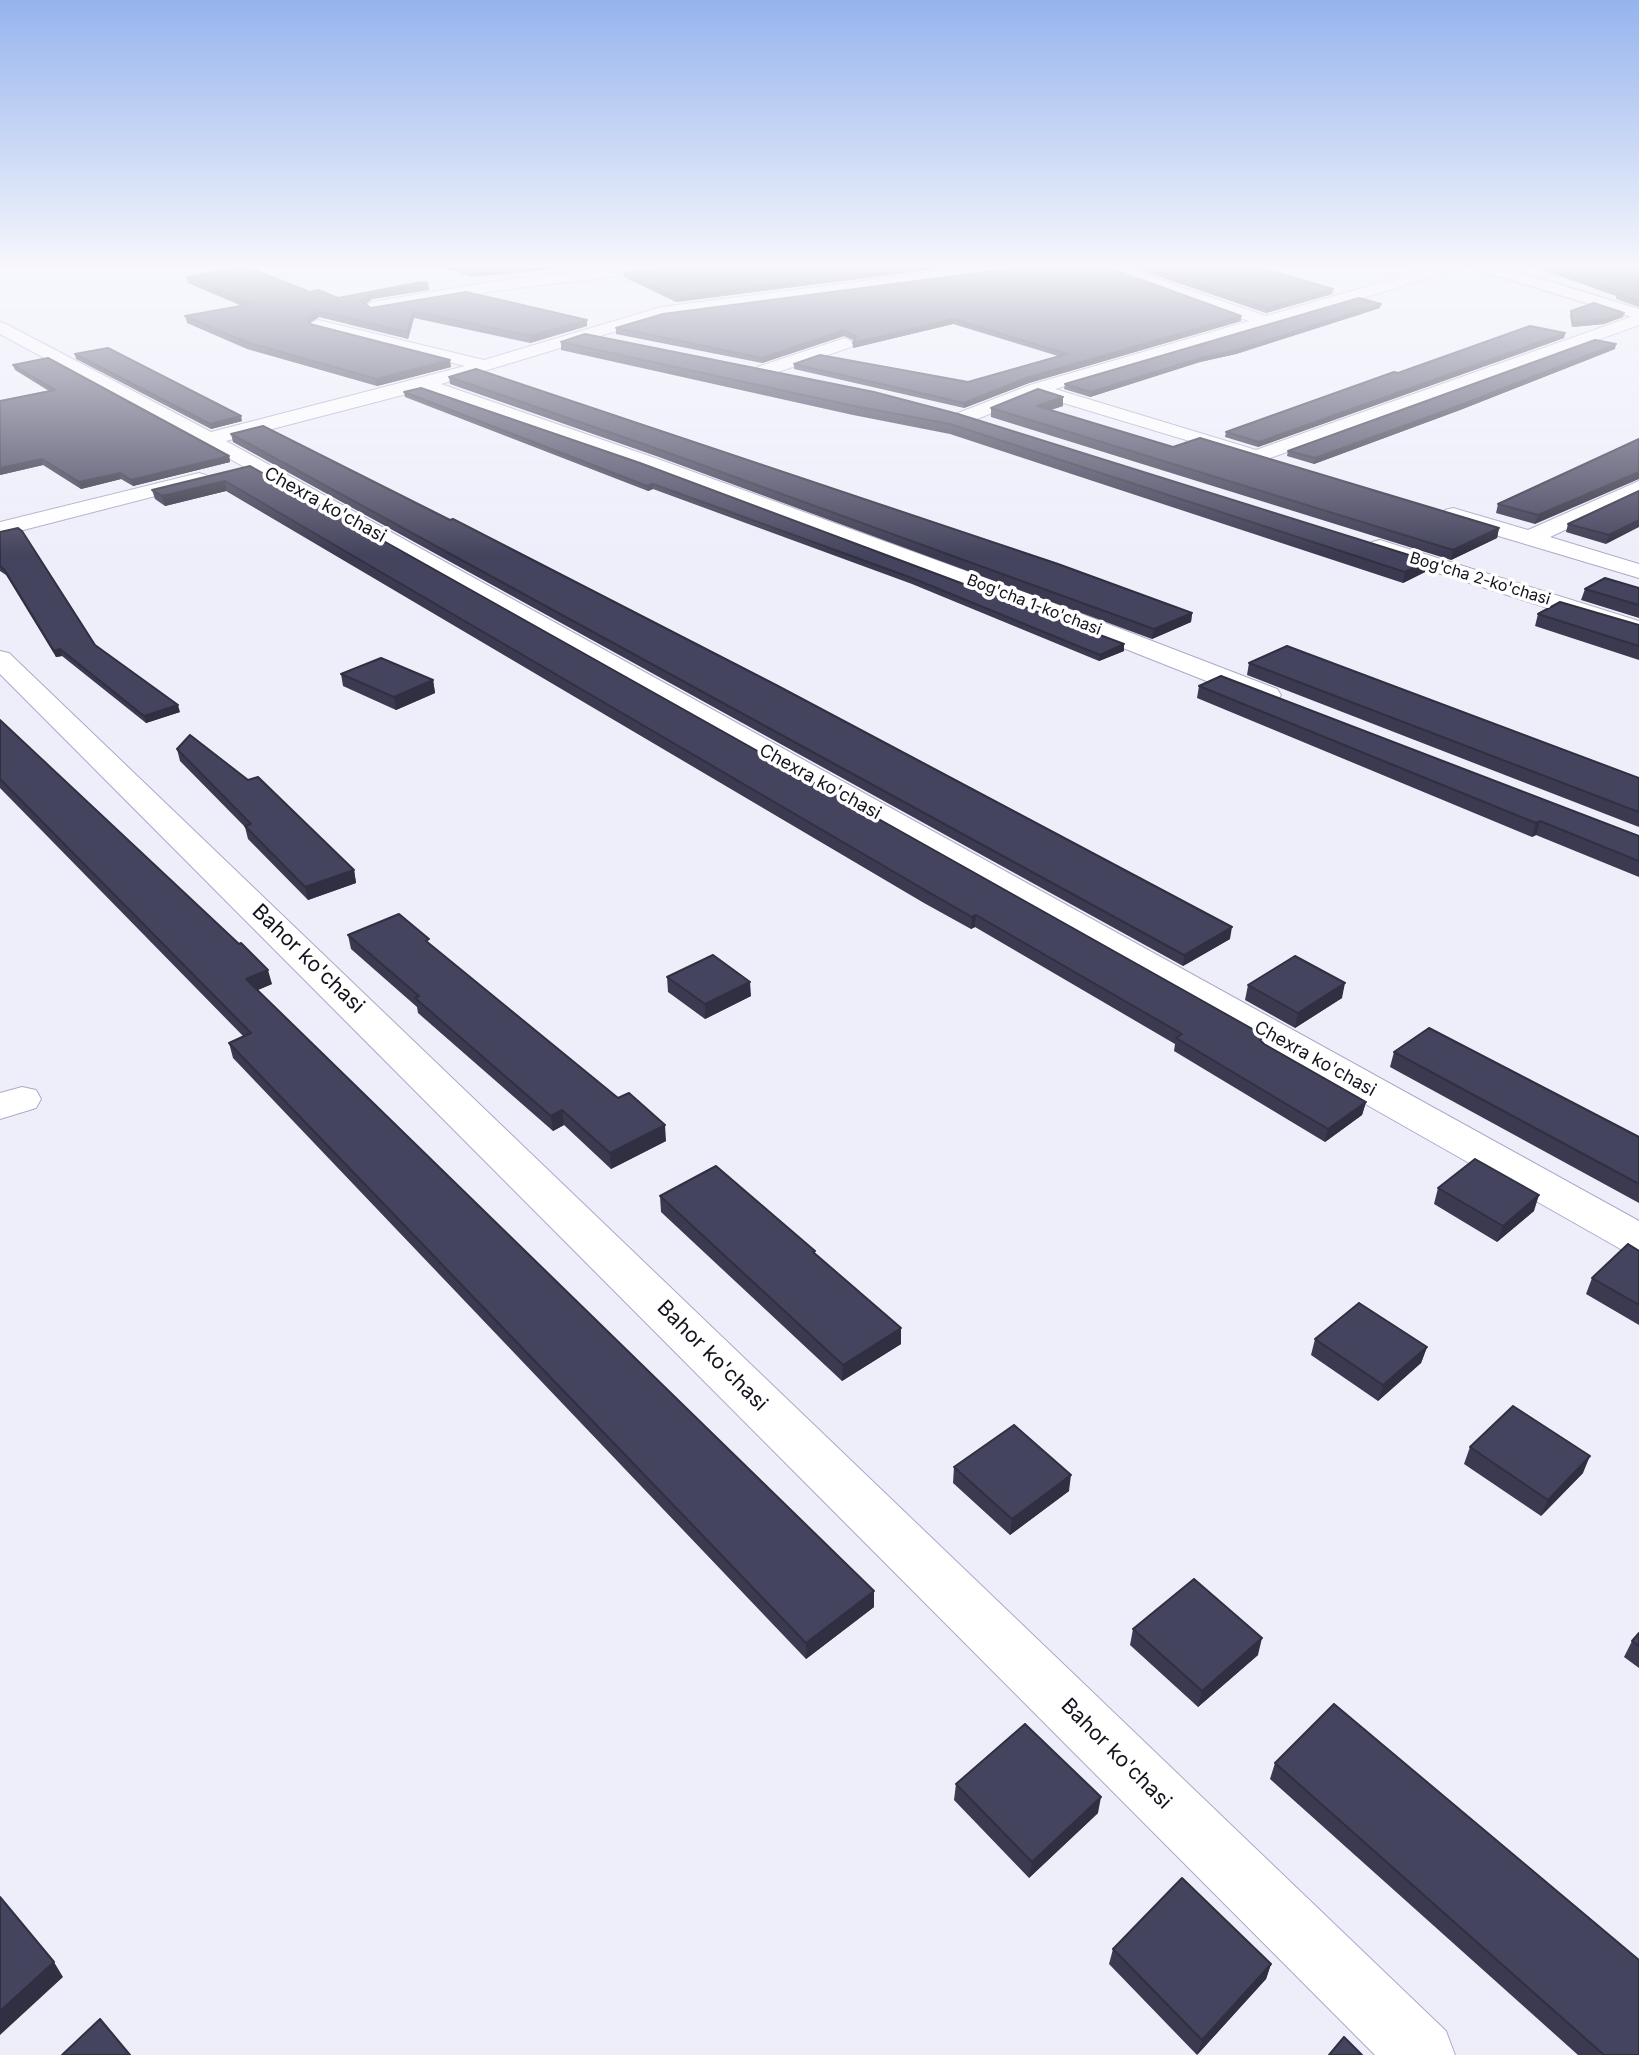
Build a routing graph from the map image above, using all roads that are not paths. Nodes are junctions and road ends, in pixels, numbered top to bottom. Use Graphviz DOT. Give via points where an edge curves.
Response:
graph roads {
  1 [pos="67,363"];
  2 [pos="475,363"];
  3 [pos="492,363"];
  4 [pos="779,363"];
  5 [pos="1127,363"];
  6 [pos="1514,363"];
  7 [pos="484,365"];
  8 [pos="800,379"];
  9 [pos="423,384"];
  10 [pos="1037,389"];
  11 [pos="939,410"];
  12 [pos="965,417"];
  13 [pos="991,425"];
  14 [pos="209,439"];
  15 [pos="1259,456"];
  16 [pos="1298,468"];
  17 [pos="232,471"];
  18 [pos="1639,487"];
  19 [pos="1427,507"];
  20 [pos="0,529"];
  21 [pos="1530,538"];
  22 [pos="1361,542"];
  23 [pos="1639,571"];
  24 [pos="1639,629"];
  25 [pos="0,659"];
  26 [pos="1294,706"];
  27 [pos="1639,1240"];
  28 [pos="1422,2055"];
  1 -- 14 [label="street, Chexra ko'chasi"];
  2 -- 7 [label="street"];
  3 -- 7 [label="street"];
  4 -- 8 [label="street" via="756,370"];
  5 -- 10 [label="street"];
  6 -- 15 [label="street"];
  7 -- 9 [label="street"];
  9 -- 14 [label="street"];
  9 -- 26 [label="street, Bog'cha 1-ko'chasi" via="1026,601"];
  10 -- 12 [label="street"];
  10 -- 15 [label="street"];
  11 -- 12 [label="street"];
  12 -- 13 [label="street"];
  14 -- 17 [label="street, Chexra ko'chasi"];
  15 -- 16 [label="street"];
  17 -- 20 [label="street"];
  17 -- 27 [label="street, Chexra ko'chasi"];
  18 -- 21 [label="street"];
  19 -- 21 [label="street"];
  21 -- 23 [label="street"];
  22 -- 24 [label="street, Bog'cha 2-ko'chasi"];
  25 -- 28 [label="street, Bahor ko'chasi"];
}
